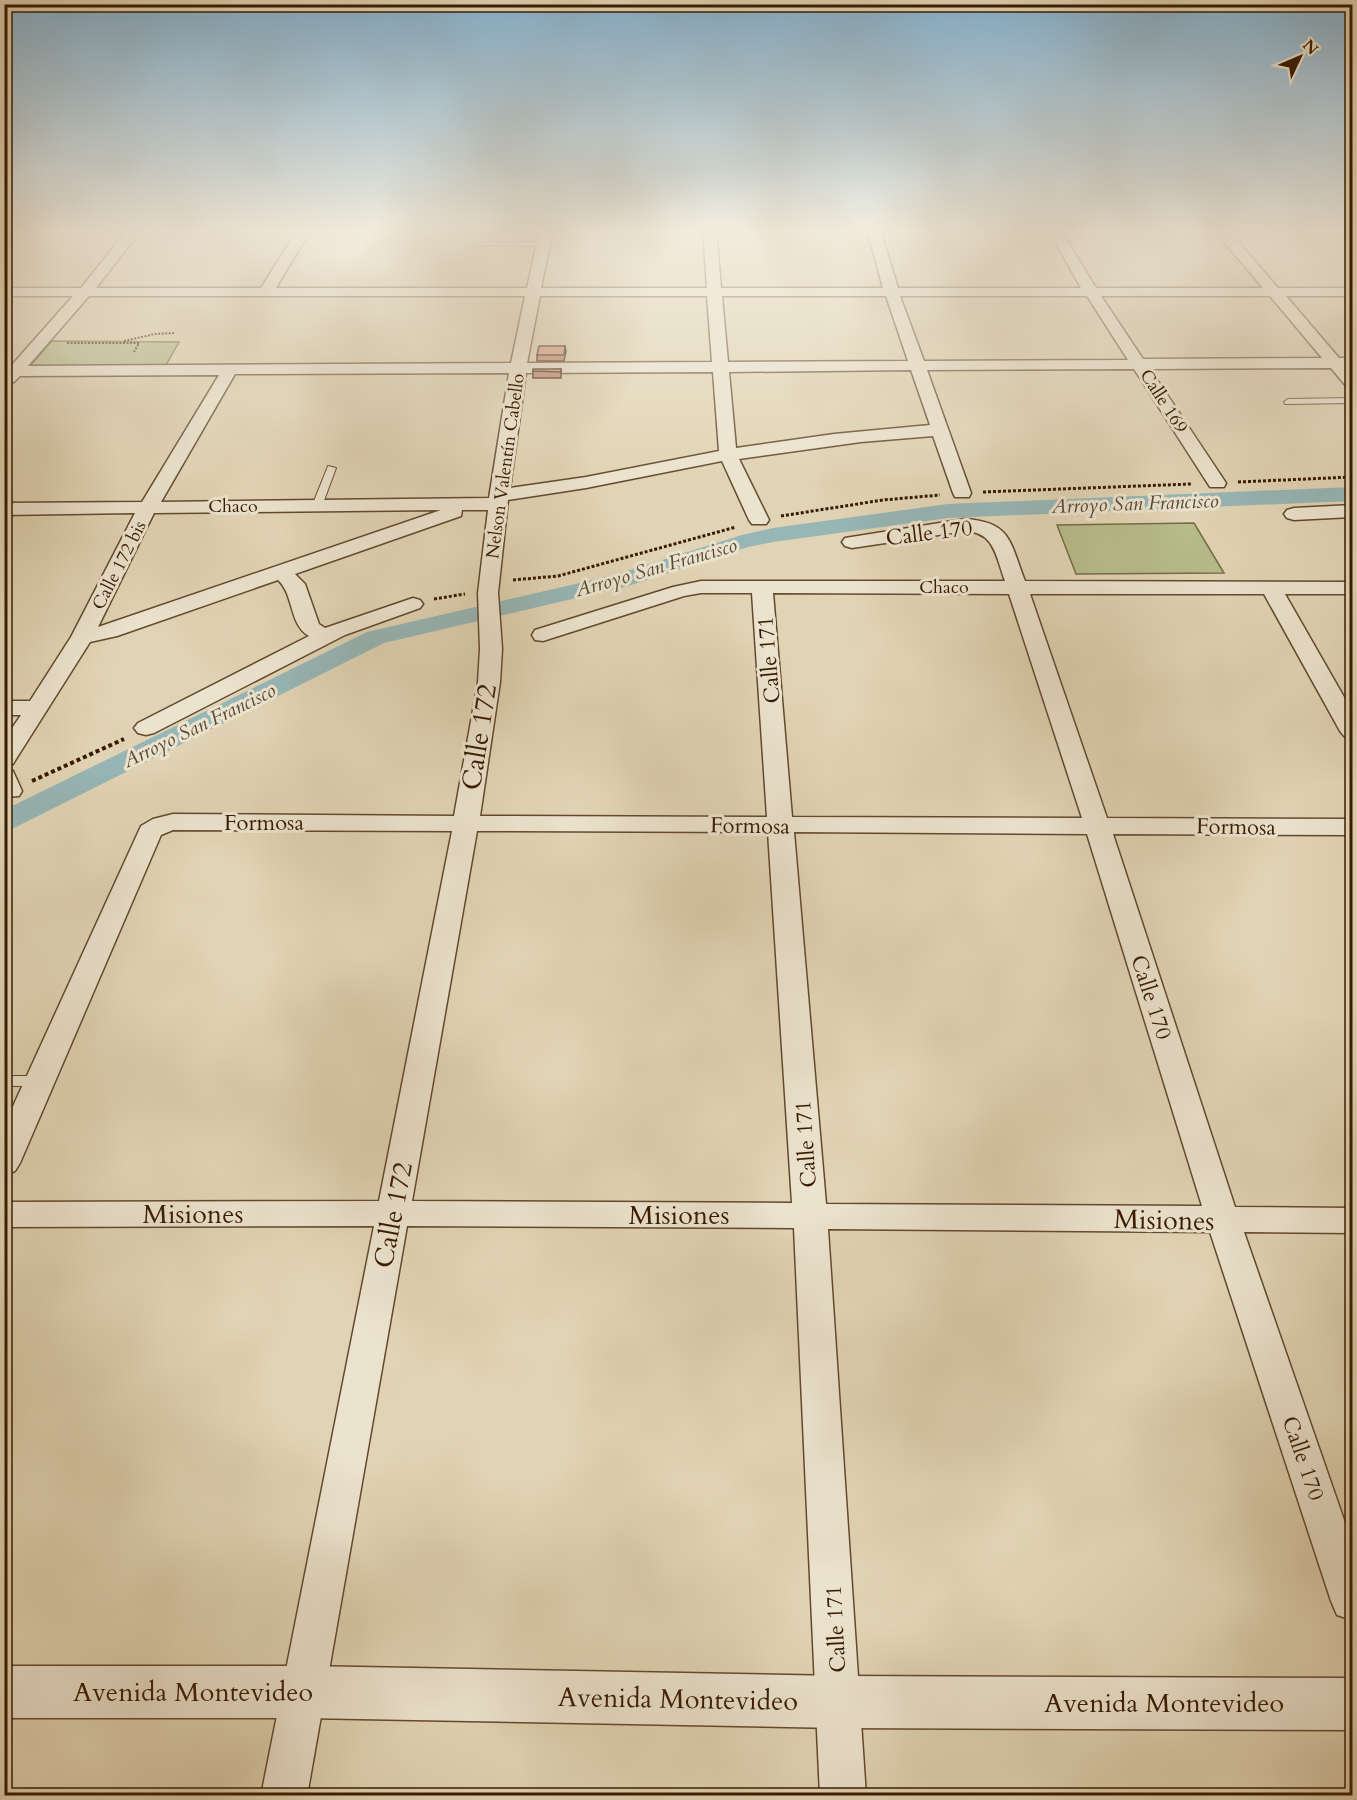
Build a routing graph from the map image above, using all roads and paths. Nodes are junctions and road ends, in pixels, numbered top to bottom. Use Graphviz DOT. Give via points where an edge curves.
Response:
graph roads {
  1 [pos="65,313"];
  2 [pos="530,313"];
  3 [pos="716,313"];
  4 [pos="899,313"];
  5 [pos="1105,313"];
  6 [pos="1291,313"];
  7 [pos="1335,363"];
  8 [pos="1353,363"];
  9 [pos="1140,364"];
  10 [pos="918,365"];
  11 [pos="720,368"];
  12 [pos="230,369"];
  13 [pos="518,369"];
  14 [pos="10,371"];
  15 [pos="1353,383"];
  16 [pos="4,384"];
  17 [pos="1353,401"];
  18 [pos="1288,402"];
  19 [pos="941,430"];
  20 [pos="728,455"];
  21 [pos="331,468"];
  22 [pos="1217,483"];
  23 [pos="962,493"];
  24 [pos="499,500"];
  25 [pos="461,505"];
  26 [pos="317,506"];
  27 [pos="148,507"];
  28 [pos="4,509"];
  29 [pos="1353,511"];
  30 [pos="1294,514"];
  31 [pos="759,520"];
  32 [pos="852,543"];
  33 [pos="280,571"];
  34 [pos="762,587"];
  35 [pos="1017,587"];
  36 [pos="1271,588"];
  37 [pos="1353,588"];
  38 [pos="413,604"];
  39 [pos="490,633"];
  40 [pos="543,634"];
  41 [pos="325,636"];
  42 [pos="82,637"];
  43 [pos="4,708"];
  44 [pos="36,708"];
  45 [pos="146,728"];
  46 [pos="1353,731"];
  47 [pos="4,759"];
  48 [pos="7,783"];
  49 [pos="466,822"];
  50 [pos="1097,825"];
  51 [pos="781,826"];
  52 [pos="1353,827"];
  53 [pos="4,1081"];
  54 [pos="41,1081"];
  55 [pos="4,1163"];
  56 [pos="394,1213"];
  57 [pos="4,1215"];
  58 [pos="810,1216"];
  59 [pos="1353,1220"];
  60 [pos="1223,1221"];
  61 [pos="1353,1601"];
  62 [pos="4,1692"];
  63 [pos="304,1692"];
  64 [pos="839,1702"];
  65 [pos="1353,1704"];
  66 [pos="284,1796"];
  67 [pos="843,1796"];
  1 -- 14 [label="street"];
  2 -- 13 [label="street, Nelson Valentín Cabello"];
  3 -- 11 [label="street"];
  4 -- 10 [label="street, Calle 170"];
  5 -- 9 [label="street, Calle 169"];
  6 -- 7 [label="street"];
  7 -- 8 [label="street"];
  7 -- 9 [label="street"];
  7 -- 15 [label="street"];
  9 -- 10 [label="street"];
  9 -- 22 [label="street, Calle 169"];
  10 -- 11 [label="street"];
  10 -- 19 [label="street, Calle 170"];
  11 -- 13 [label="street"];
  11 -- 20 [label="street"];
  12 -- 13 [label="street"];
  12 -- 14 [label="street"];
  12 -- 27 [label="street, Calle 172 bis"];
  13 -- 24 [label="street, Nelson Valentín Cabello"];
  14 -- 16 [label="street"];
  17 -- 18 [label="lane"];
  19 -- 20 [label="street, Chaco"];
  19 -- 23 [label="street, Calle 170"];
  20 -- 24 [label="street, Chaco"];
  20 -- 31 [label="street"];
  21 -- 26 [label="lane"];
  24 -- 25 [label="street, Chaco"];
  24 -- 39 [label="street, Nelson Valentín Cabello" via="488,593"];
  25 -- 26 [label="street, Chaco"];
  25 -- 33 [label="street, Chaco" via="435,520"];
  26 -- 27 [label="street, Chaco"];
  27 -- 28 [label="street, Chaco"];
  27 -- 42 [label="street, Calle 172 bis"];
  29 -- 30 [label="street"];
  32 -- 35 [label="street, Calle 170" via="965,525 983,526 998,536"];
  33 -- 41 [label="street" via="296,584 310,628"];
  33 -- 42 [label="street, Chaco"];
  34 -- 35 [label="street, Chaco"];
  34 -- 40 [label="street, Chaco" via="690,589"];
  34 -- 51 [label="street, Calle 171"];
  35 -- 36 [label="street, Chaco"];
  35 -- 50 [label="street, Calle 170"];
  36 -- 37 [label="street, Chaco"];
  36 -- 46 [label="street"];
  38 -- 41 [label="street"];
  39 -- 49 [label="street, Calle 172" via="489,682"];
  41 -- 45 [label="street"];
  42 -- 44 [label="street, Calle 172 bis"];
  43 -- 44 [label="street"];
  44 -- 47 [label="street, Calle 172 bis"];
  45 -- 48 [label="path"];
  49 -- 51 [label="street, Formosa"];
  49 -- 54 [label="street, Formosa" via="173,822 150,831"];
  49 -- 56 [label="street, Calle 172"];
  50 -- 51 [label="street, Formosa"];
  50 -- 52 [label="street, Formosa"];
  50 -- 60 [label="street, Calle 170"];
  51 -- 58 [label="street, Calle 171"];
  53 -- 54 [label="lane"];
  54 -- 55 [label="street"];
  56 -- 57 [label="street, Misiones"];
  56 -- 58 [label="street, Misiones"];
  56 -- 63 [label="street, Calle 172"];
  58 -- 60 [label="street, Misiones"];
  58 -- 64 [label="street, Calle 171"];
  59 -- 60 [label="street, Misiones"];
  60 -- 61 [label="street, Calle 170"];
  62 -- 63 [label="street, Avenida Montevideo"];
  63 -- 64 [label="street, Avenida Montevideo"];
  63 -- 66 [label="street, Calle 172"];
  64 -- 65 [label="street, Avenida Montevideo"];
  64 -- 67 [label="street, Calle 171"];
}
